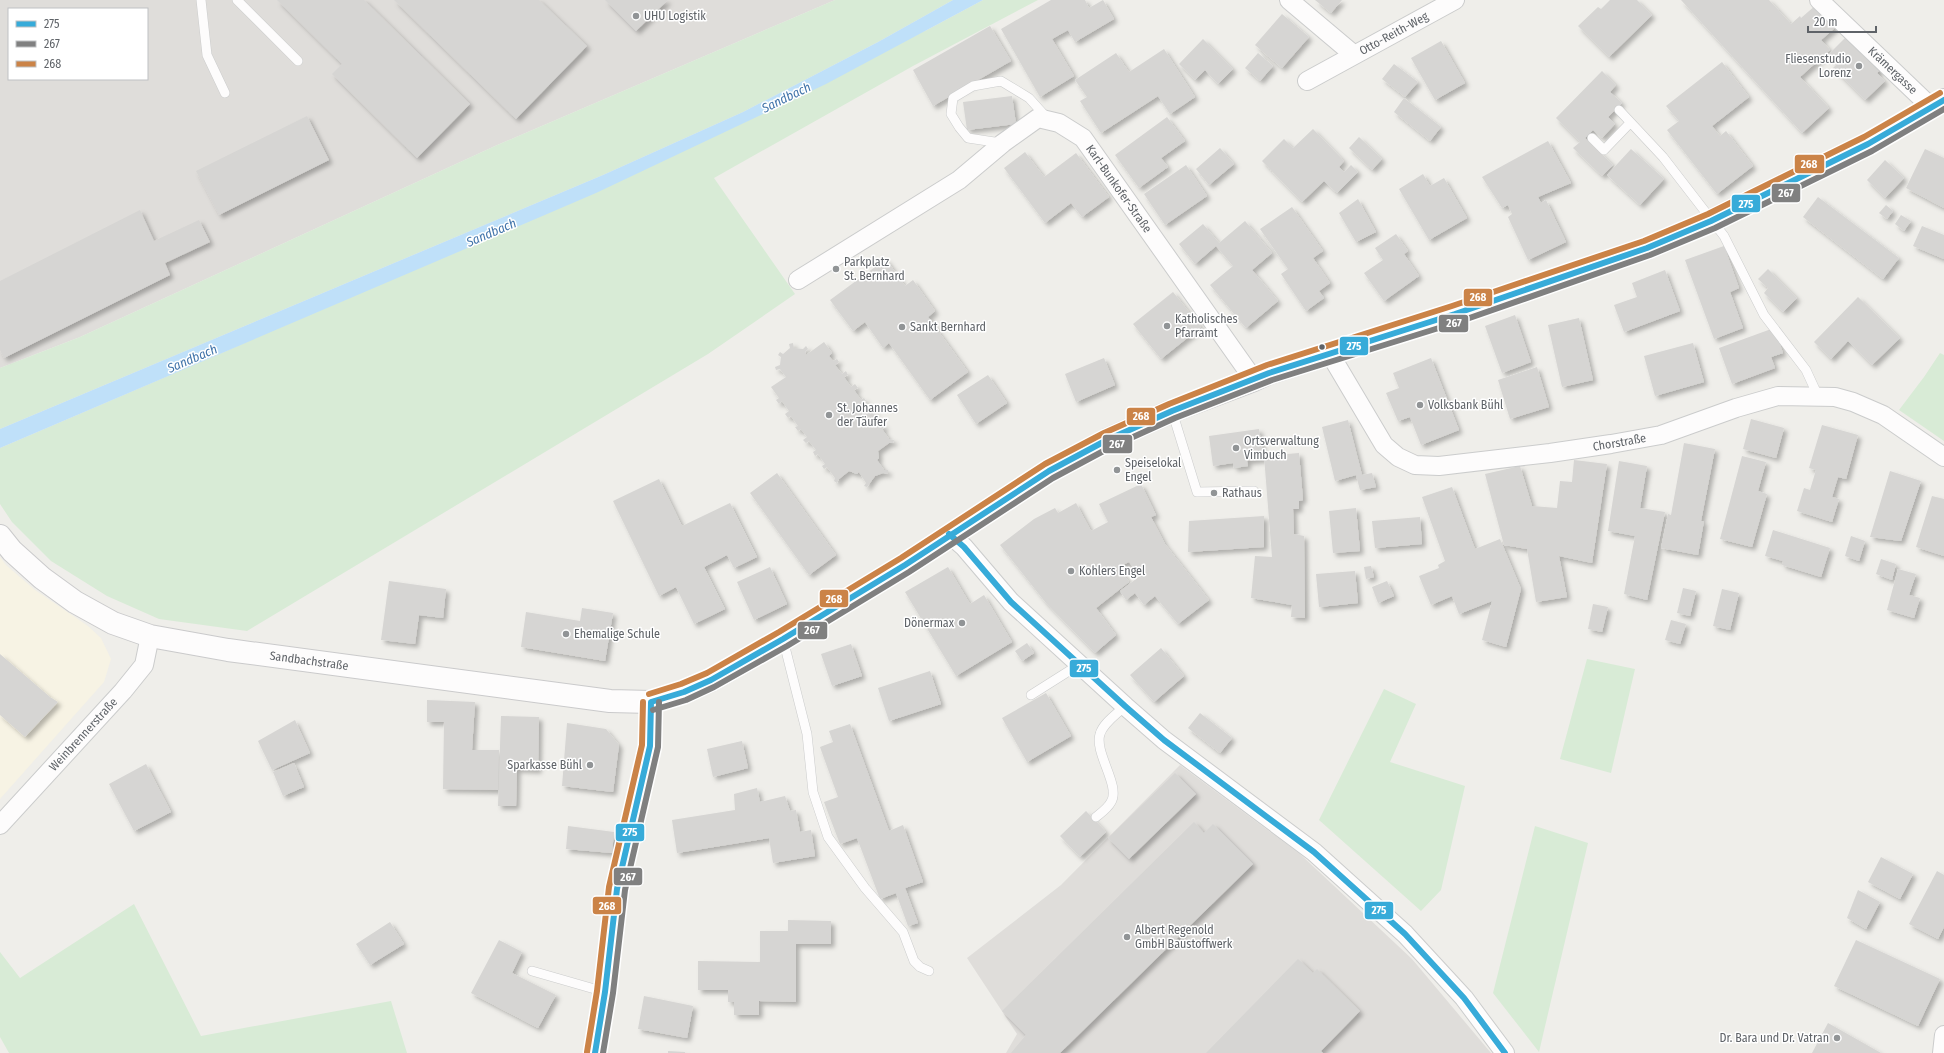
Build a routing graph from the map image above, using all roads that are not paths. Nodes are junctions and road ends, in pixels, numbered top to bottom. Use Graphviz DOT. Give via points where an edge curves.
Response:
graph roads {
  1 [pos="201,0"];
  2 [pos="237,0"];
  3 [pos="1289,0"];
  4 [pos="1455,0"];
  5 [pos="1819,0"];
  6 [pos="1353,54"];
  7 [pos="298,61"];
  8 [pos="1307,81"];
  9 [pos="225,93"];
  10 [pos="1938,104"];
  11 [pos="1619,110"];
  12 [pos="1049,121"];
  13 [pos="1630,122"];
  14 [pos="1592,138"];
  15 [pos="1003,143"];
  16 [pos="1711,221"];
  17 [pos="798,280"];
  18 [pos="1330,354"];
  19 [pos="1254,380"];
  20 [pos="1818,396"];
  21 [pos="1172,411"];
  22 [pos="1944,457"];
  23 [pos="1254,491"];
  24 [pos="949,534"];
  25 [pos="0,536"];
  26 [pos="150,636"];
  27 [pos="783,639"];
  28 [pos="1080,664"];
  29 [pos="1031,695"];
  30 [pos="651,702"];
  31 [pos="1124,706"];
  32 [pos="1096,818"];
  33 [pos="0,825"];
  34 [pos="532,971"];
  35 [pos="929,971"];
  36 [pos="605,992"];
  37 [pos="1944,1035"];
  38 [pos="595,1053"];
  39 [pos="1505,1053"];
  40 [pos="1942,1053"];
  1 -- 9 [label="lane" via="207,55"];
  2 -- 7 [label="lane"];
  3 -- 6 [label="street, Otto-Reith-Weg"];
  4 -- 6 [label="street, Otto-Reith-Weg"];
  5 -- 10 [label="street, Krämergasse"];
  6 -- 8 [label="street, Otto-Reith-Weg"];
  10 -- 16 [label="street, Sandbachstraße" via="1868,144"];
  11 -- 13 [label="lane"];
  12 -- 15 [label="street, Karl-Bunkofer-Straße" via="1038,118"];
  12 -- 15 [label="lane" via="1029,98 1001,81 973,86 953,98 951,114 968,138"];
  12 -- 19 [label="street, Karl-Bunkofer-Straße" via="1059,123 1083,138"];
  13 -- 14 [label="lane" via="1604,150"];
  13 -- 16 [label="lane" via="1664,158"];
  15 -- 17 [label="street, Karl-Bunkofer-Straße" via="959,180"];
  16 -- 18 [label="street, Sandbachstraße" via="1639,250"];
  16 -- 20 [label="lane" via="1724,236 1764,315 1806,370"];
  18 -- 19 [label="street, Sandbachstraße"];
  18 -- 20 [label="street, Chorstraße" via="1384,445 1398,457 1416,465 1439,466 1611,444 1661,435 1778,396"];
  19 -- 21 [label="street, Sandbachstraße"];
  20 -- 22 [label="street, Chorstraße" via="1853,402 1883,415"];
  21 -- 23 [label="lane" via="1197,492"];
  21 -- 24 [label="street, Sandbachstraße" via="1107,440 1049,471"];
  24 -- 27 [label="street, Sandbachstraße" via="905,565"];
  24 -- 28 [label="street" via="964,547 1011,602"];
  25 -- 26 [label="street, Sandbachstraße" via="12,551 42,578 74,602 113,623"];
  26 -- 30 [label="street, Sandbachstraße" via="228,650 602,700"];
  26 -- 33 [label="street, Weinbrennerstraße" via="144,665"];
  27 -- 30 [label="street, Sandbachstraße" via="711,680"];
  27 -- 35 [label="lane" via="807,734 813,792 828,837 865,888 903,932 914,961"];
  28 -- 29 [label="lane"];
  28 -- 31 [label="street"];
  30 -- 36 [label="street" via="650,746 617,889"];
  31 -- 32 [label="lane" via="1100,734 1100,745 1113,790 1112,801"];
  31 -- 39 [label="street" via="1164,740 1314,852 1399,929 1464,998"];
  34 -- 36 [label="lane"];
  36 -- 38 [label="street"];
  37 -- 40 [label="street"];
}
